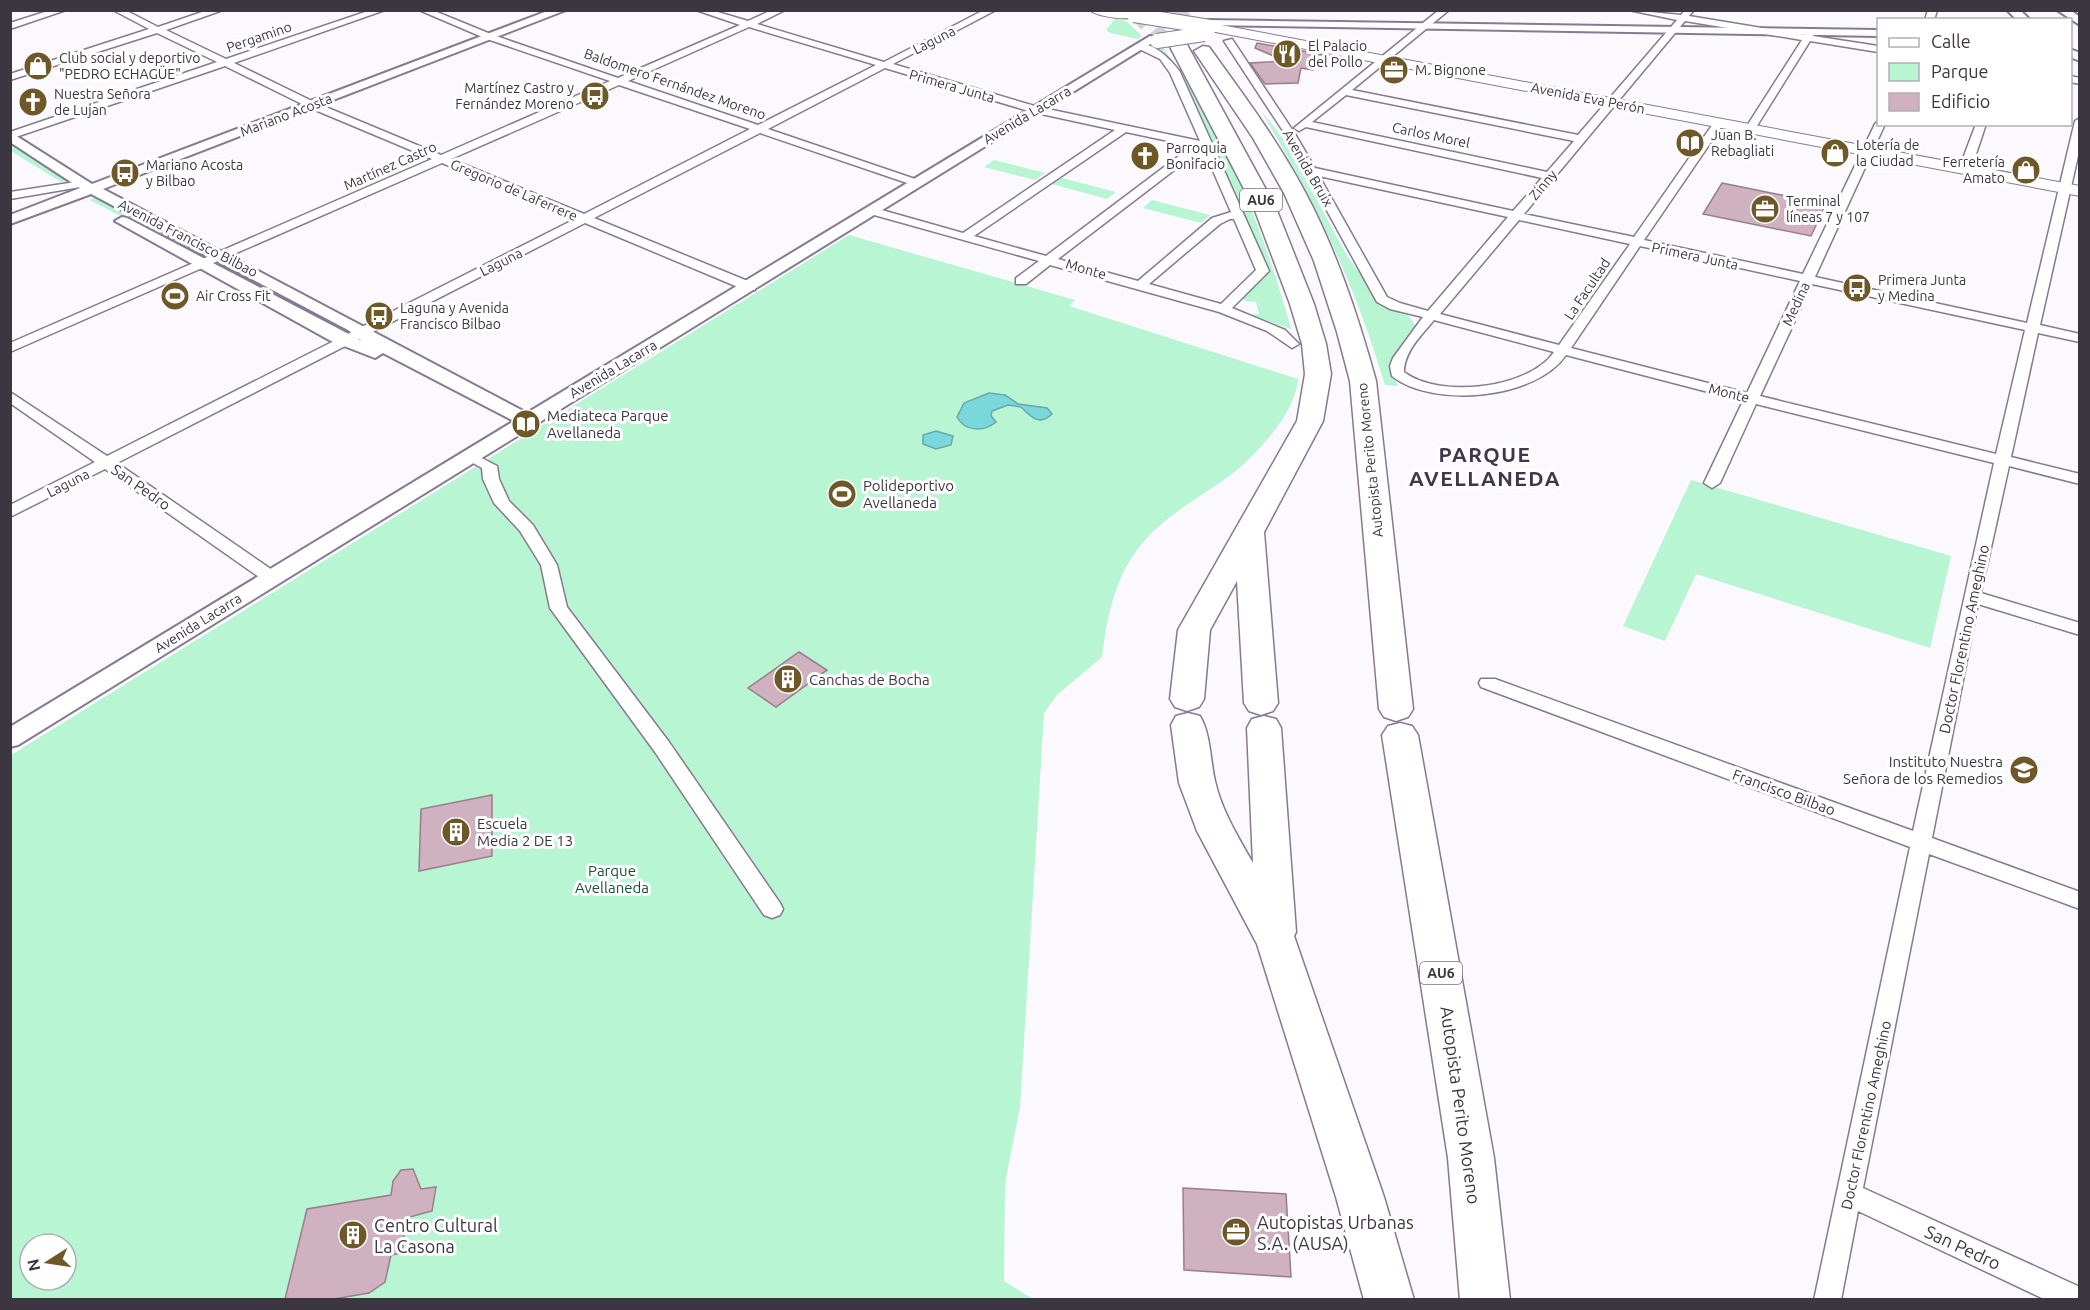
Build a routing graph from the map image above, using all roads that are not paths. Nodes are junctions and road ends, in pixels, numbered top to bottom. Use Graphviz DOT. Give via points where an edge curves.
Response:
graph roads {
  1 [pos="62,10"];
  2 [pos="117,10"];
  3 [pos="219,10"];
  4 [pos="381,10"];
  5 [pos="423,10"];
  6 [pos="561,10"];
  7 [pos="700,10"];
  8 [pos="781,10"];
  9 [pos="992,10"];
  10 [pos="1095,10"];
  11 [pos="1445,10"];
  12 [pos="1633,10"];
  13 [pos="1690,10"];
  14 [pos="2062,10"];
  15 [pos="1174,11"];
  16 [pos="1140,16"];
  17 [pos="1683,18"];
  18 [pos="2077,20"];
  19 [pos="1264,22"];
  20 [pos="748,25"];
  21 [pos="1428,25"];
  22 [pos="10,26"];
  23 [pos="1674,29"];
  24 [pos="157,30"];
  25 [pos="1767,31"];
  26 [pos="1183,33"];
  27 [pos="1877,33"];
  28 [pos="1809,35"];
  29 [pos="1256,36"];
  30 [pos="490,37"];
  31 [pos="1229,41"];
  32 [pos="1877,49"];
  33 [pos="1385,60"];
  34 [pos="227,64"];
  35 [pos="883,66"];
  36 [pos="10,76"];
  37 [pos="619,81"];
  38 [pos="1345,92"];
  39 [pos="1613,103"];
  40 [pos="312,105"];
  41 [pos="1036,110"];
  42 [pos="2079,121"];
  43 [pos="1719,123"];
  44 [pos="1305,124"];
  45 [pos="1879,126"];
  46 [pos="1980,126"];
  47 [pos="761,128"];
  48 [pos="1123,129"];
  49 [pos="1750,129"];
  50 [pos="1290,134"];
  51 [pos="11,136"];
  52 [pos="1582,139"];
  53 [pos="1204,146"];
  54 [pos="1868,151"];
  55 [pos="10,154"];
  56 [pos="441,160"];
  57 [pos="1965,169"];
  58 [pos="1311,171"];
  59 [pos="1551,176"];
  60 [pos="917,183"];
  61 [pos="60,187"];
  62 [pos="2072,189"];
  63 [pos="83,190"];
  64 [pos="10,196"];
  65 [pos="872,211"];
  66 [pos="1239,215"];
  67 [pos="1516,217"];
  68 [pos="584,219"];
  69 [pos="10,220"];
  70 [pos="966,236"];
  71 [pos="1636,243"];
  72 [pos="221,255"];
  73 [pos="1050,259"];
  74 [pos="201,264"];
  75 [pos="1806,280"];
  76 [pos="1021,281"];
  77 [pos="1141,285"];
  78 [pos="750,287"];
  79 [pos="1382,299"];
  80 [pos="1224,309"];
  81 [pos="1431,316"];
  82 [pos="2032,328"];
  83 [pos="355,336"];
  84 [pos="2079,338"];
  85 [pos="1292,344"];
  86 [pos="10,348"];
  87 [pos="1563,350"];
  88 [pos="1428,387"];
  89 [pos="10,396"];
  90 [pos="1753,399"];
  91 [pos="521,424"];
  92 [pos="468,456"];
  93 [pos="2001,459"];
  94 [pos="107,463"];
  95 [pos="2079,478"];
  96 [pos="1712,483"];
  97 [pos="10,512"];
  98 [pos="1250,532"];
  99 [pos="272,578"];
  100 [pos="1972,596"];
  101 [pos="2079,629"];
  102 [pos="1488,683"];
  103 [pos="10,739"];
  104 [pos="1922,843"];
  105 [pos="2079,901"];
  106 [pos="772,909"];
  107 [pos="1277,942"];
  108 [pos="1849,1194"];
  109 [pos="1389,1299"];
  110 [pos="1485,1299"];
  111 [pos="1827,1299"];
  112 [pos="2077,1299"];
  1 -- 22 [label="street"];
  2 -- 24 [label="street, Gregorio de Laferrere"];
  3 -- 24 [label="street"];
  4 -- 34 [label="street, Pergamino"];
  5 -- 30 [label="street, Baldomero Fernández Moreno"];
  6 -- 30 [label="street, Mariano Acosta"];
  7 -- 20 [label="street, Primera Junta"];
  8 -- 20 [label="street, Martínez Castro"];
  9 -- 35 [label="street, Laguna"];
  10 -- 16 [label="main road"];
  11 -- 21 [label="street"];
  12 -- 17 [label="street"];
  13 -- 17 [label="street, Zinny"];
  14 -- 18 [label="street"];
  15 -- 16 [label="main road, bridge"];
  15 -- 26 [label="main road"];
  16 -- 26 [label="main road, bridge" via="1145,23 1161,30"];
  17 -- 23 [label="street, Zinny"];
  17 -- 25 [label="street"];
  19 -- 21 [label="street"];
  19 -- 26 [label="street"];
  19 -- 29 [label="main road" via="1248,28"];
  20 -- 35 [label="street, Primera Junta"];
  20 -- 37 [label="street, Martínez Castro"];
  21 -- 23 [label="street"];
  21 -- 33 [label="street"];
  23 -- 25 [label="street"];
  23 -- 39 [label="street, Zinny"];
  24 -- 34 [label="street, Gregorio de Laferrere"];
  24 -- 36 [label="street"];
  25 -- 28 [label="street"];
  26 -- 29 [label="main road, Avenida Eva Perón"];
  26 -- 41 [label="street, Avenida Lacarra"];
  26 -- 53 [label="street" via="1163,57 1172,66"];
  26 -- 98 [label="highway, AU6" via="1203,90 1237,151 1282,252 1314,344 1318,374 1310,422"];
  26 -- 110 [label="highway, Autopista Perito Moreno / AU6" via="1254,125 1294,192 1327,263 1363,381 1398,722 1471,1158"];
  27 -- 28 [label="street"];
  28 -- 32 [label="street"];
  28 -- 49 [label="street"];
  29 -- 33 [label="main road, Avenida Eva Perón"];
  30 -- 37 [label="street, Baldomero Fernández Moreno"];
  30 -- 40 [label="street, Mariano Acosta"];
  31 -- 50 [label="street, Avenida Bruix"];
  33 -- 38 [label="street"];
  33 -- 39 [label="main road, Avenida Eva Perón"];
  34 -- 40 [label="street, Gregorio de Laferrere"];
  34 -- 51 [label="street, Pergamino"];
  35 -- 41 [label="street, Primera Junta"];
  35 -- 47 [label="street, Laguna"];
  37 -- 47 [label="street, Baldomero Fernández Moreno"];
  37 -- 56 [label="street, Martínez Castro"];
  38 -- 44 [label="street"];
  38 -- 52 [label="street"];
  39 -- 43 [label="main road, Avenida Eva Perón"];
  39 -- 52 [label="street, Zinny"];
  40 -- 56 [label="street, Gregorio de Laferrere"];
  40 -- 63 [label="street, Mariano Acosta"];
  41 -- 48 [label="street, Primera Junta"];
  41 -- 60 [label="street, Avenida Lacarra"];
  42 -- 62 [label="street, Doctor Florentino Ameghino"];
  43 -- 49 [label="main road, Avenida Eva Perón"];
  43 -- 71 [label="street, La Facultad"];
  44 -- 50 [label="street"];
  44 -- 59 [label="street, Carlos Morel"];
  45 -- 54 [label="street, Medina"];
  46 -- 57 [label="street"];
  47 -- 60 [label="street, Baldomero Fernández Moreno"];
  47 -- 68 [label="street, Laguna"];
  48 -- 53 [label="street, Primera Junta"];
  48 -- 70 [label="street"];
  49 -- 54 [label="main road, Avenida Eva Perón"];
  50 -- 58 [label="street, Avenida Bruix"];
  51 -- 63 [label="street, Avenida Francisco Bilbao"];
  52 -- 59 [label="street, Zinny"];
  53 -- 66 [label="street"];
  53 -- 73 [label="street"];
  54 -- 57 [label="main road, Avenida Eva Perón"];
  54 -- 75 [label="street, Medina"];
  55 -- 61 [label="street, Avenida Francisco Bilbao"];
  56 -- 68 [label="street, Gregorio de Laferrere"];
  56 -- 72 [label="street, Martínez Castro"];
  57 -- 62 [label="main road, Avenida Eva Perón"];
  58 -- 67 [label="street, Primera Junta"];
  58 -- 79 [label="street, Avenida Bruix"];
  59 -- 67 [label="street, Zinny"];
  60 -- 65 [label="street, Avenida Lacarra"];
  61 -- 63 [label="street, Avenida Francisco Bilbao"];
  61 -- 64 [label="street"];
  62 -- 82 [label="street, Doctor Florentino Ameghino"];
  63 -- 69 [label="street, Mariano Acosta"];
  63 -- 72 [label="street, Avenida Francisco Bilbao"];
  63 -- 74 [label="street, Avenida Francisco Bilbao"];
  65 -- 70 [label="street, Monte"];
  65 -- 78 [label="street, Avenida Lacarra"];
  66 -- 77 [label="street" via="1216,220"];
  66 -- 80 [label="street" via="1263,271"];
  67 -- 71 [label="street, Primera Junta"];
  67 -- 81 [label="street, Zinny"];
  68 -- 78 [label="street, Gregorio de Laferrere"];
  68 -- 83 [label="street, Laguna"];
  70 -- 73 [label="street, Monte"];
  71 -- 75 [label="street, Primera Junta"];
  71 -- 87 [label="street, La Facultad"];
  72 -- 74 [label="street, Martínez Castro"];
  72 -- 83 [label="street, Avenida Francisco Bilbao" via="354,326"];
  73 -- 76 [label="street"];
  73 -- 77 [label="street, Monte"];
  74 -- 83 [label="street, Avenida Francisco Bilbao"];
  74 -- 86 [label="street, Martínez Castro"];
  75 -- 82 [label="street, Primera Junta"];
  75 -- 90 [label="street, Medina"];
  77 -- 80 [label="street, Monte"];
  78 -- 91 [label="street, Avenida Lacarra"];
  79 -- 81 [label="street, Monte"];
  80 -- 85 [label="street, Monte" via="1285,334"];
  81 -- 87 [label="street, Monte"];
  81 -- 88 [label="street, Zinny" via="1396,367 1401,377"];
  82 -- 84 [label="street, Primera Junta"];
  82 -- 93 [label="street, Doctor Florentino Ameghino"];
  83 -- 91 [label="street, Avenida Francisco Bilbao"];
  83 -- 94 [label="street, Laguna"];
  87 -- 88 [label="street, La Facultad" via="1543,371 1515,384 1471,389"];
  87 -- 90 [label="street, Monte"];
  89 -- 94 [label="street, San Pedro"];
  90 -- 93 [label="street, Monte"];
  90 -- 96 [label="street, Medina"];
  91 -- 92 [label="street, Avenida Lacarra"];
  92 -- 99 [label="street, Avenida Lacarra"];
  92 -- 106 [label="street" via="489,466 502,503 527,528 549,565 559,608 662,747"];
  93 -- 95 [label="street, Monte"];
  93 -- 100 [label="street, Doctor Florentino Ameghino"];
  94 -- 97 [label="street, Laguna"];
  94 -- 99 [label="street, San Pedro"];
  98 -- 107 [label="highway, AU6"];
  98 -- 107 [label="highway, AU6" via="1194,630 1187,712 1197,783 1216,831"];
  99 -- 103 [label="street, Avenida Lacarra"];
  100 -- 101 [label="street"];
  100 -- 104 [label="street, Doctor Florentino Ameghino"];
  102 -- 104 [label="street, Francisco Bilbao"];
  104 -- 105 [label="street, Francisco Bilbao"];
  104 -- 108 [label="street, Doctor Florentino Ameghino"];
  107 -- 109 [label="highway, AU6"];
  108 -- 111 [label="street, Doctor Florentino Ameghino"];
  108 -- 112 [label="street, San Pedro"];
}
